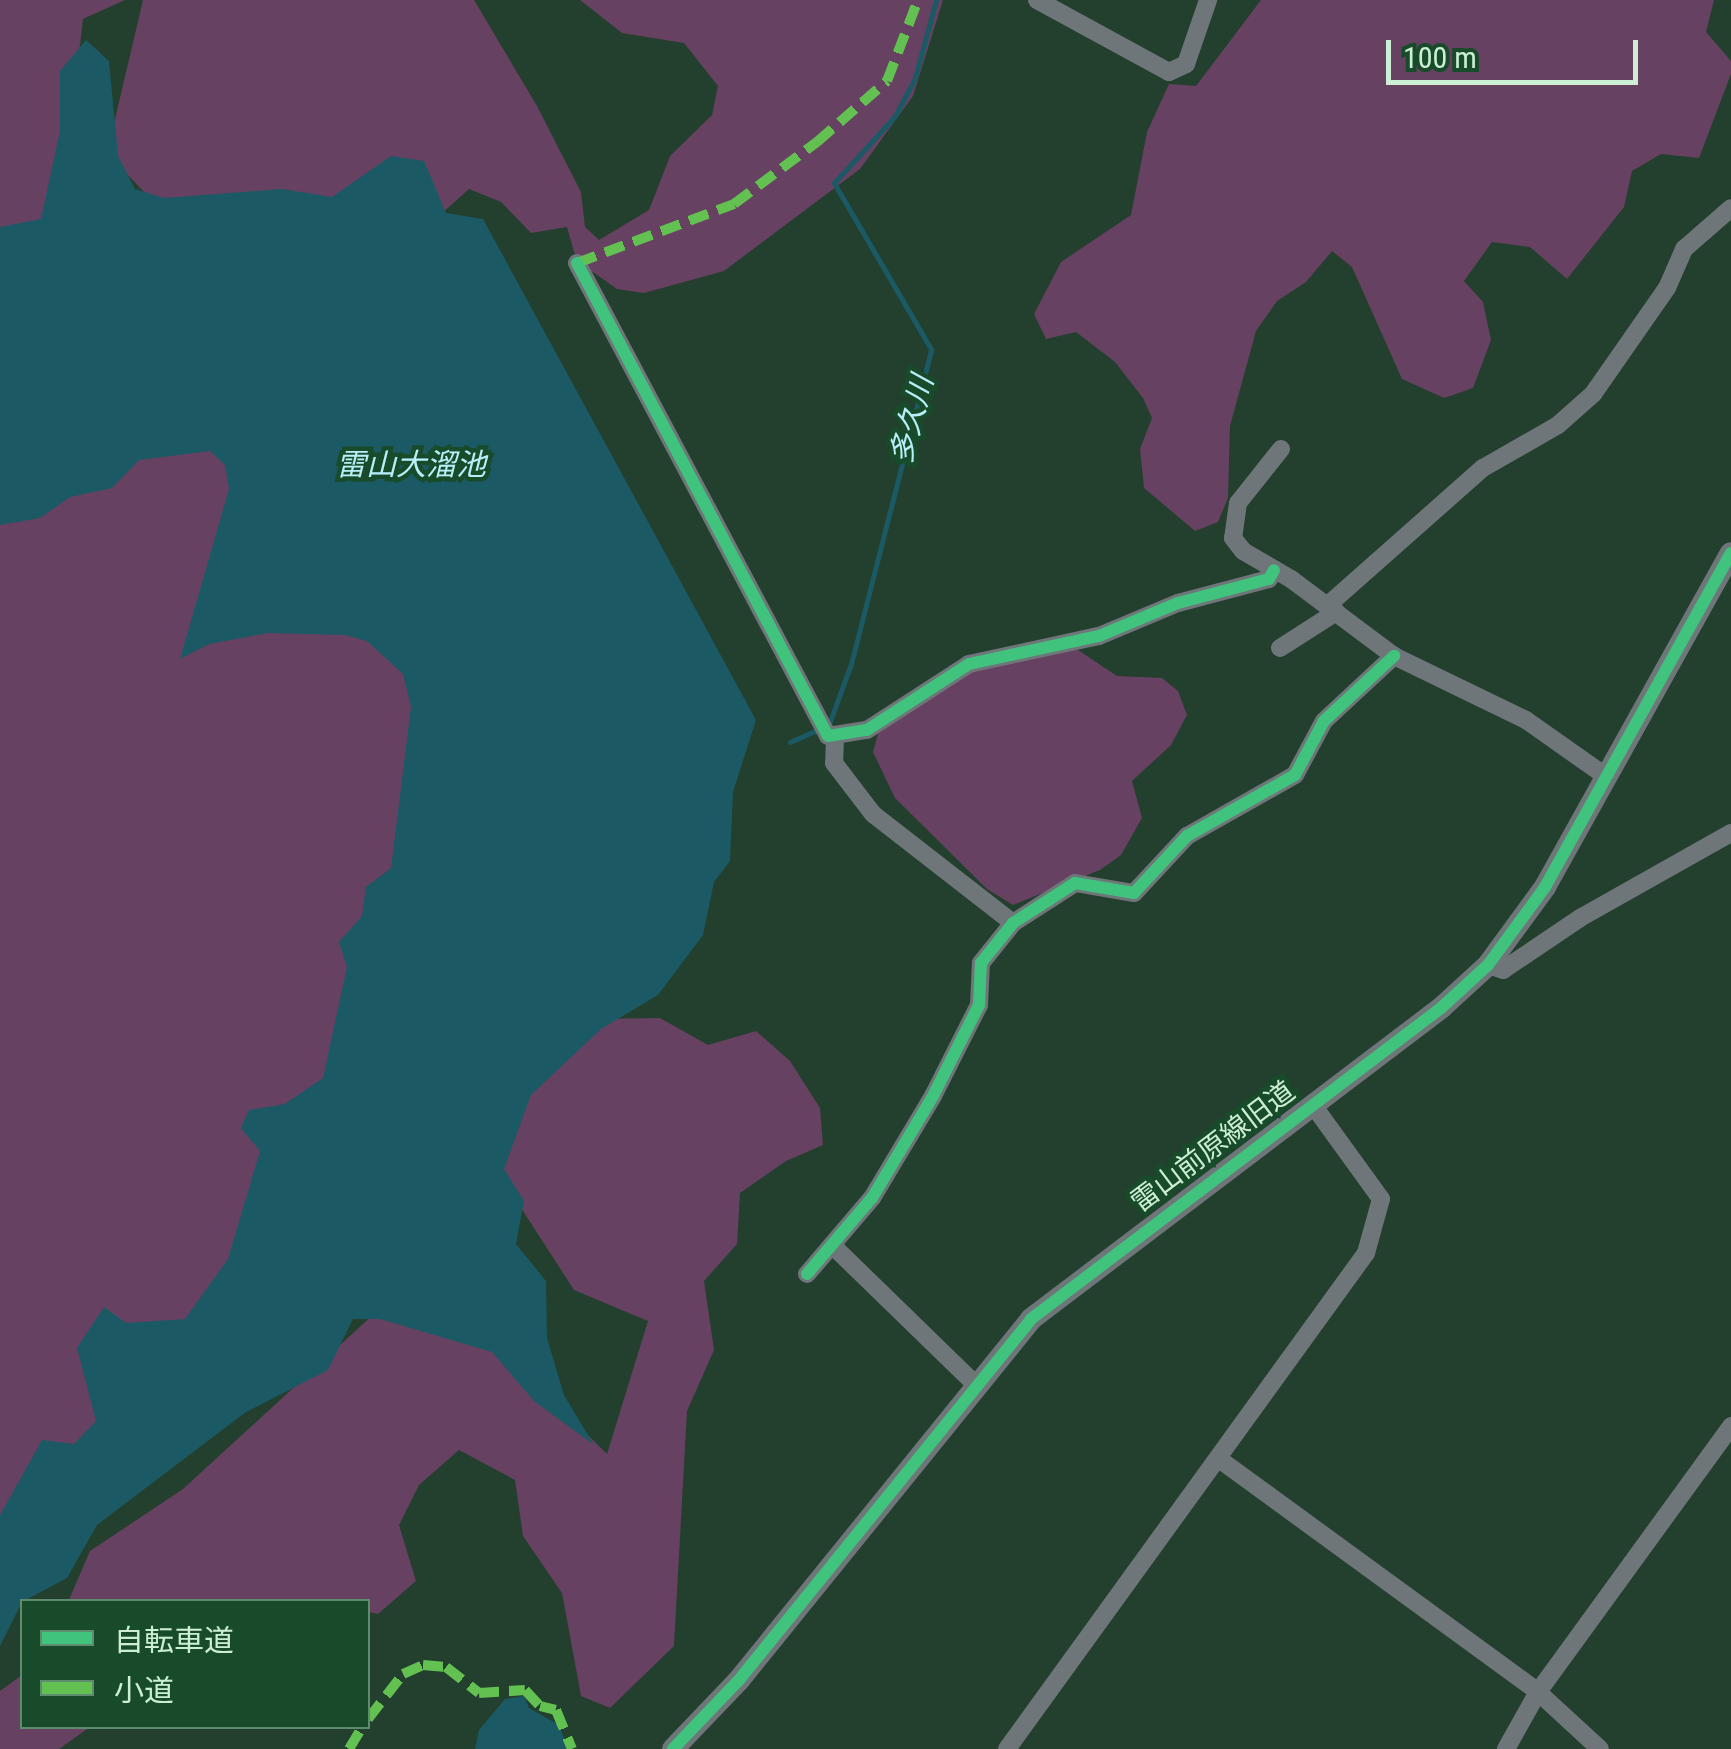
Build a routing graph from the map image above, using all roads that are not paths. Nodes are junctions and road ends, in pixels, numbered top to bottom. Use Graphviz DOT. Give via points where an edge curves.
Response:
graph roads {
  1 [pos="1037,0"];
  2 [pos="1208,0"];
  3 [pos="1731,208"];
  4 [pos="577,263"];
  5 [pos="1280,449"];
  6 [pos="1731,553"];
  7 [pos="1274,570"];
  8 [pos="1332,609"];
  9 [pos="1280,648"];
  10 [pos="1394,656"];
  11 [pos="827,731"];
  12 [pos="1604,774"];
  13 [pos="1731,834"];
  14 [pos="1013,922"];
  15 [pos="1488,965"];
  16 [pos="1313,1104"];
  17 [pos="832,1244"];
  18 [pos="807,1274"];
  19 [pos="976,1385"];
  20 [pos="1731,1426"];
  21 [pos="1219,1459"];
  22 [pos="1538,1692"];
  23 [pos="673,1749"];
  24 [pos="1007,1749"];
  25 [pos="1506,1749"];
  26 [pos="1600,1749"];
  1 -- 2 [label="street" via="1169,72 1186,64"];
  3 -- 8 [label="street" via="1684,249 1668,288 1594,394 1558,426 1484,468"];
  4 -- 11 [label="street"];
  5 -- 7 [label="street" via="1238,503 1232,522 1242,551"];
  6 -- 12 [label="street, 雷山前原線旧道"];
  7 -- 8 [label="street"];
  7 -- 11 [label="street" via="1269,580 1178,602 1098,636 969,664 867,730"];
  8 -- 9 [label="street"];
  8 -- 10 [label="street"];
  10 -- 12 [label="street" via="1526,720"];
  10 -- 14 [label="street" via="1324,721 1295,775 1187,836 1134,894 1074,883"];
  11 -- 14 [label="street" via="834,763 873,814"];
  12 -- 15 [label="street, 雷山前原線旧道" via="1545,888"];
  13 -- 15 [label="street" via="1580,918 1504,970"];
  14 -- 17 [label="street" via="981,963 978,1005 932,1096 872,1198"];
  15 -- 16 [label="street, 雷山前原線旧道"];
  16 -- 19 [label="street, 雷山前原線旧道" via="1068,1286"];
  16 -- 21 [label="street" via="1375,1184 1381,1199 1375,1232 1355,1274"];
  17 -- 18 [label="street"];
  17 -- 19 [label="street"];
  19 -- 23 [label="street, 雷山前原線旧道" via="730,1690"];
  20 -- 22 [label="street"];
  21 -- 22 [label="street"];
  21 -- 24 [label="street"];
  22 -- 25 [label="street"];
  22 -- 26 [label="street"];
}
